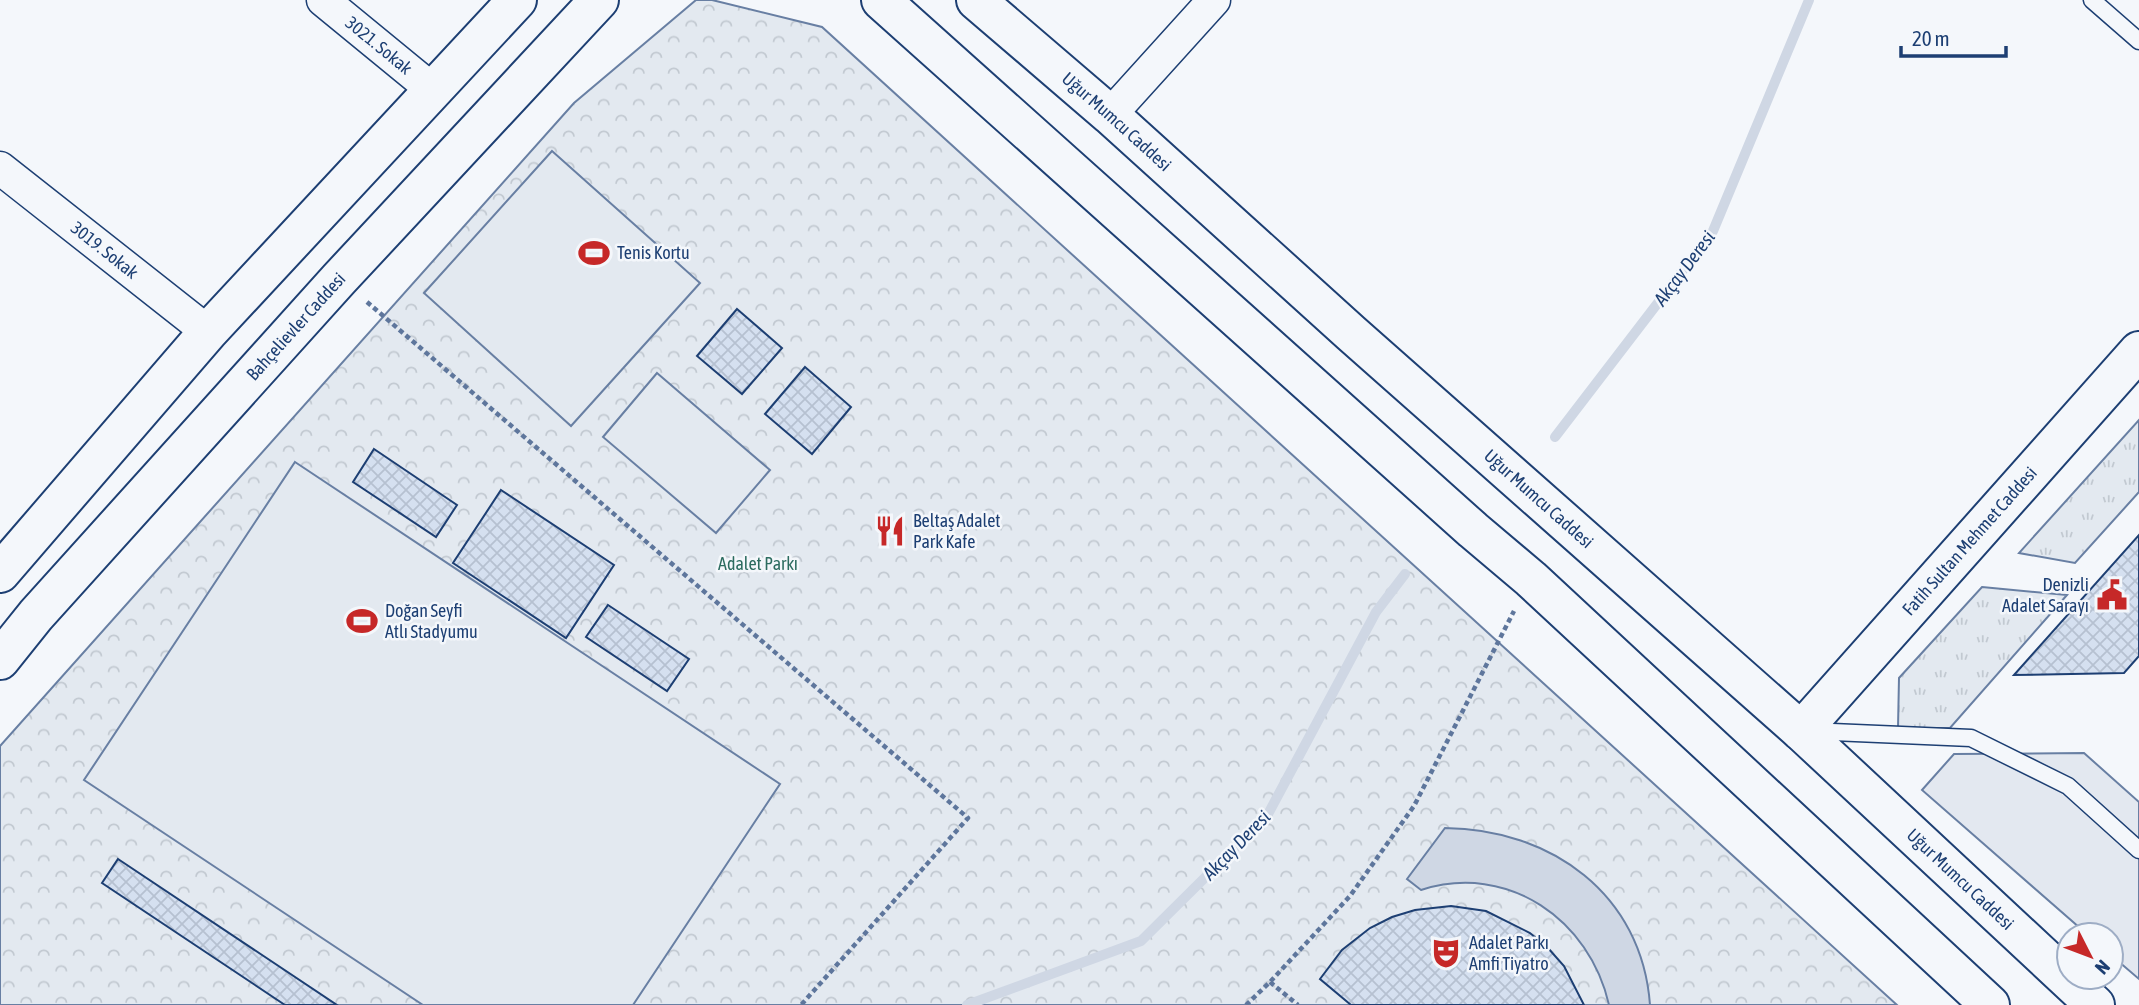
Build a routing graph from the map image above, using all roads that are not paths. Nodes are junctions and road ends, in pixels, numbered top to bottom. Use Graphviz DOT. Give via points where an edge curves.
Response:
graph roads {
  1 [pos="323,0"];
  2 [pos="517,0"];
  3 [pos="599,0"];
  4 [pos="881,0"];
  5 [pos="976,0"];
  6 [pos="1214,0"];
  7 [pos="2092,0"];
  8 [pos="2139,41"];
  9 [pos="434,91"];
  10 [pos="1110,115"];
  11 [pos="0,168"];
  12 [pos="208,332"];
  13 [pos="2139,351"];
  14 [pos="0,573"];
  15 [pos="0,660"];
  16 [pos="1801,731"];
  17 [pos="2139,850"];
  18 [pos="1990,1005"];
  19 [pos="2095,1005"];
  1 -- 9 [label="street, 3021. Sokak"];
  2 -- 9 [label="main road"];
  3 -- 15 [label="main road, Bahçelievler Caddesi" via="339,279"];
  4 -- 18 [label="main road" via="1531,579"];
  5 -- 10 [label="main road, Uğur Mumcu Caddesi"];
  6 -- 10 [label="street"];
  7 -- 8 [label="lane"];
  9 -- 12 [label="main road"];
  10 -- 16 [label="main road, Uğur Mumcu Caddesi"];
  11 -- 12 [label="street, 3019. Sokak"];
  12 -- 14 [label="main road"];
  13 -- 16 [label="main road, Fatih Sultan Mehmet Caddesi"];
  16 -- 17 [label="lane" via="1971,738 2068,786"];
  16 -- 19 [label="main road, Uğur Mumcu Caddesi"];
}
